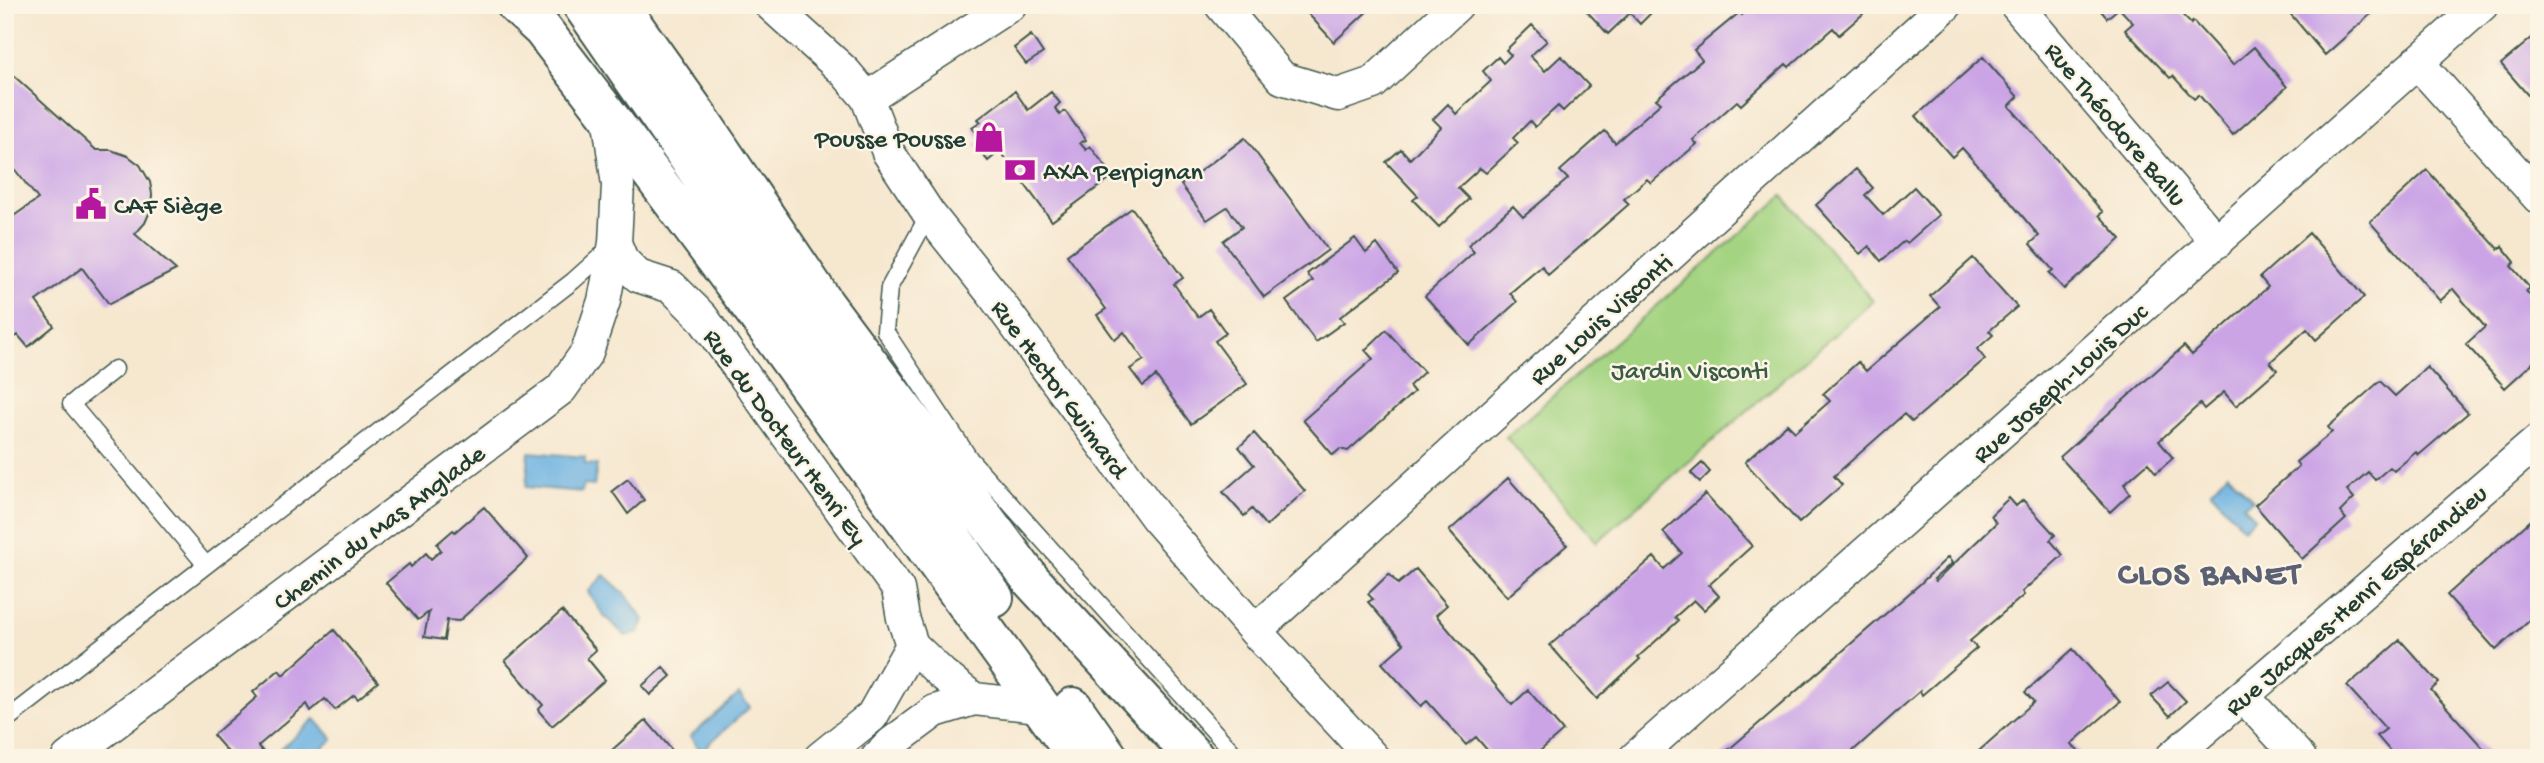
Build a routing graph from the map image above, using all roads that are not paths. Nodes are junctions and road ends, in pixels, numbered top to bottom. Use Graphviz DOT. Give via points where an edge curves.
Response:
graph roads {
  1 [pos="516,5"];
  2 [pos="582,5"];
  3 [pos="619,5"];
  4 [pos="647,5"];
  5 [pos="771,5"];
  6 [pos="1010,5"];
  7 [pos="1221,5"];
  8 [pos="1457,5"];
  9 [pos="1946,5"];
  10 [pos="2016,5"];
  11 [pos="2482,5"];
  12 [pos="2417,62"];
  13 [pos="867,98"];
  14 [pos="693,109"];
  15 [pos="608,115"];
  16 [pos="2539,198"];
  17 [pos="929,214"];
  18 [pos="2217,242"];
  19 [pos="615,243"];
  20 [pos="115,369"];
  21 [pos="2539,440"];
  22 [pos="206,565"];
  23 [pos="1255,631"];
  24 [pos="912,645"];
  25 [pos="2243,695"];
  26 [pos="974,699"];
  27 [pos="1039,706"];
  28 [pos="5,720"];
  29 [pos="68,758"];
  30 [pos="820,758"];
  31 [pos="877,758"];
  32 [pos="1077,758"];
  33 [pos="1109,758"];
  34 [pos="1195,758"];
  35 [pos="1238,758"];
  36 [pos="1373,758"];
  37 [pos="1635,758"];
  38 [pos="2171,758"];
  39 [pos="2300,758"];
  1 -- 15 [label="main road" via="542,29"];
  2 -- 33 [label="main road"];
  3 -- 14 [label="main road"];
  4 -- 14 [label="main road" via="681,71"];
  5 -- 13 [label="street, Rue Hector Guimard"];
  6 -- 13 [label="street"];
  7 -- 8 [label="street" via="1282,78 1338,95 1373,83"];
  9 -- 23 [label="street, Rue Louis Visconti"];
  10 -- 18 [label="street, Rue Théodore Ballu"];
  11 -- 12 [label="street, Rue Joseph-Louis Duc"];
  12 -- 16 [label="street"];
  12 -- 18 [label="street, Rue Joseph-Louis Duc"];
  13 -- 17 [label="street, Rue Hector Guimard" via="888,152"];
  14 -- 34 [label="main road" via="824,303 1031,580"];
  15 -- 19 [label="street" via="618,185"];
  15 -- 27 [label="main road"];
  17 -- 23 [label="street, Rue Hector Guimard" via="1156,517"];
  17 -- 35 [label="lane" via="889,288 885,331 970,459"];
  18 -- 37 [label="street, Rue Joseph-Louis Duc"];
  19 -- 22 [label="lane" via="573,281"];
  19 -- 24 [label="street, Rue du Docteur Henri Ey" via="622,260 638,276 672,287 702,317 898,589"];
  19 -- 29 [label="street, Chemin du Mas Anglade" via="604,301 587,352 561,388"];
  20 -- 22 [label="lane" via="71,404"];
  21 -- 25 [label="street, Rue Jacques-Henri Espérandieu"];
  22 -- 28 [label="lane"];
  23 -- 36 [label="street, Rue Hector Guimard"];
  24 -- 26 [label="street, Rue du Docteur Henri Ey"];
  24 -- 30 [label="street" via="872,716"];
  25 -- 38 [label="street, Rue Jacques-Henri Espérandieu"];
  25 -- 39 [label="street"];
  26 -- 27 [label="street"];
  26 -- 31 [label="street" via="935,711"];
  27 -- 32 [label="main road"];
}
